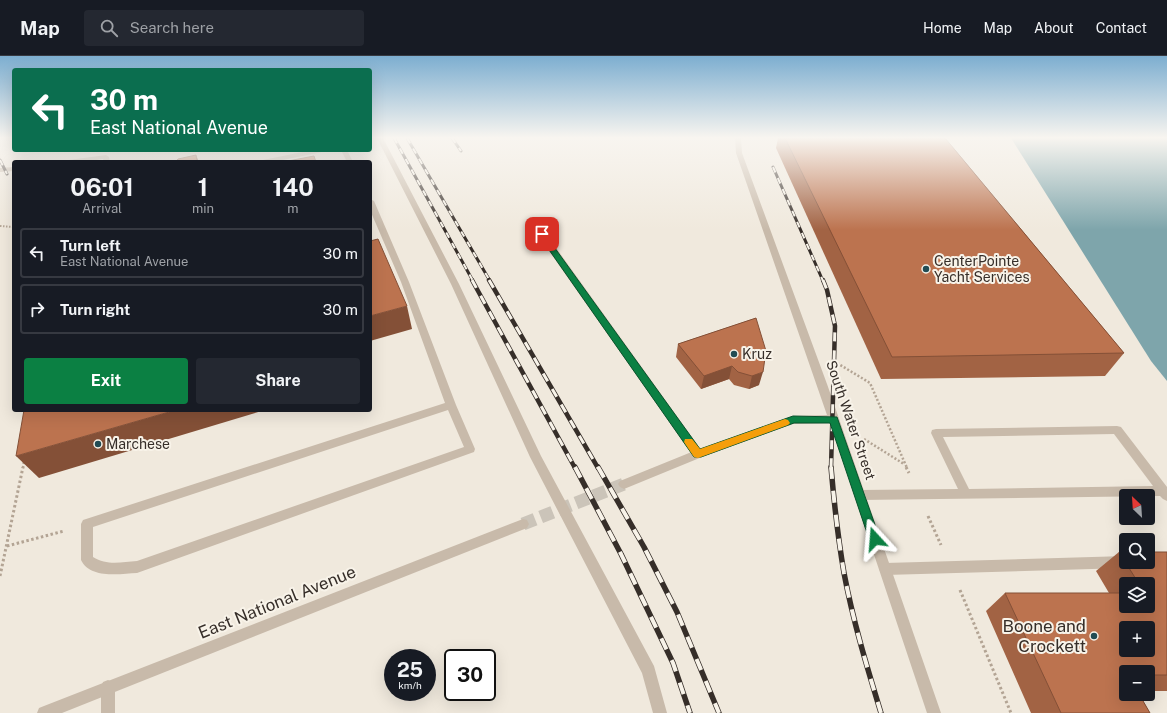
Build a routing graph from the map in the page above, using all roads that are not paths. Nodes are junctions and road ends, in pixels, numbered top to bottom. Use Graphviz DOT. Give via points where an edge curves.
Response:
graph roads {
  1 [pos="396,169"];
  2 [pos="744,169"];
  3 [pos="372,206"];
  4 [pos="533,222"];
  5 [pos="451,405"];
  6 [pos="833,419"];
  7 [pos="698,454"];
  8 [pos="624,484"];
  9 [pos="1165,493"];
  10 [pos="966,494"];
  11 [pos="860,495"];
  12 [pos="523,524"];
  13 [pos="1119,562"];
  14 [pos="885,569"];
  15 [pos="108,688"];
  16 [pos="44,713"];
  17 [pos="108,713"];
  18 [pos="660,713"];
  19 [pos="934,713"];
  1 -- 18 [label="street" via="455,284 536,458 649,671"];
  2 -- 6 [label="street, South Water Street"];
  3 -- 5 [label="street" via="405,282"];
  4 -- 7 [label="street"];
  5 -- 5 [label="street" via="87,524 87,560 98,567 137,567 470,448"];
  6 -- 7 [label="street" via="793,420"];
  6 -- 11 [label="street, South Water Street"];
  7 -- 8 [label="street"];
  9 -- 10 [label="street"];
  9 -- 10 [label="street" via="1117,430 936,433"];
  10 -- 11 [label="street"];
  11 -- 14 [label="street, South Water Street"];
  12 -- 15 [label="street, East National Avenue"];
  13 -- 14 [label="street"];
  14 -- 19 [label="street, South Water Street"];
  15 -- 16 [label="street, East National Avenue"];
  15 -- 17 [label="street"];
}
